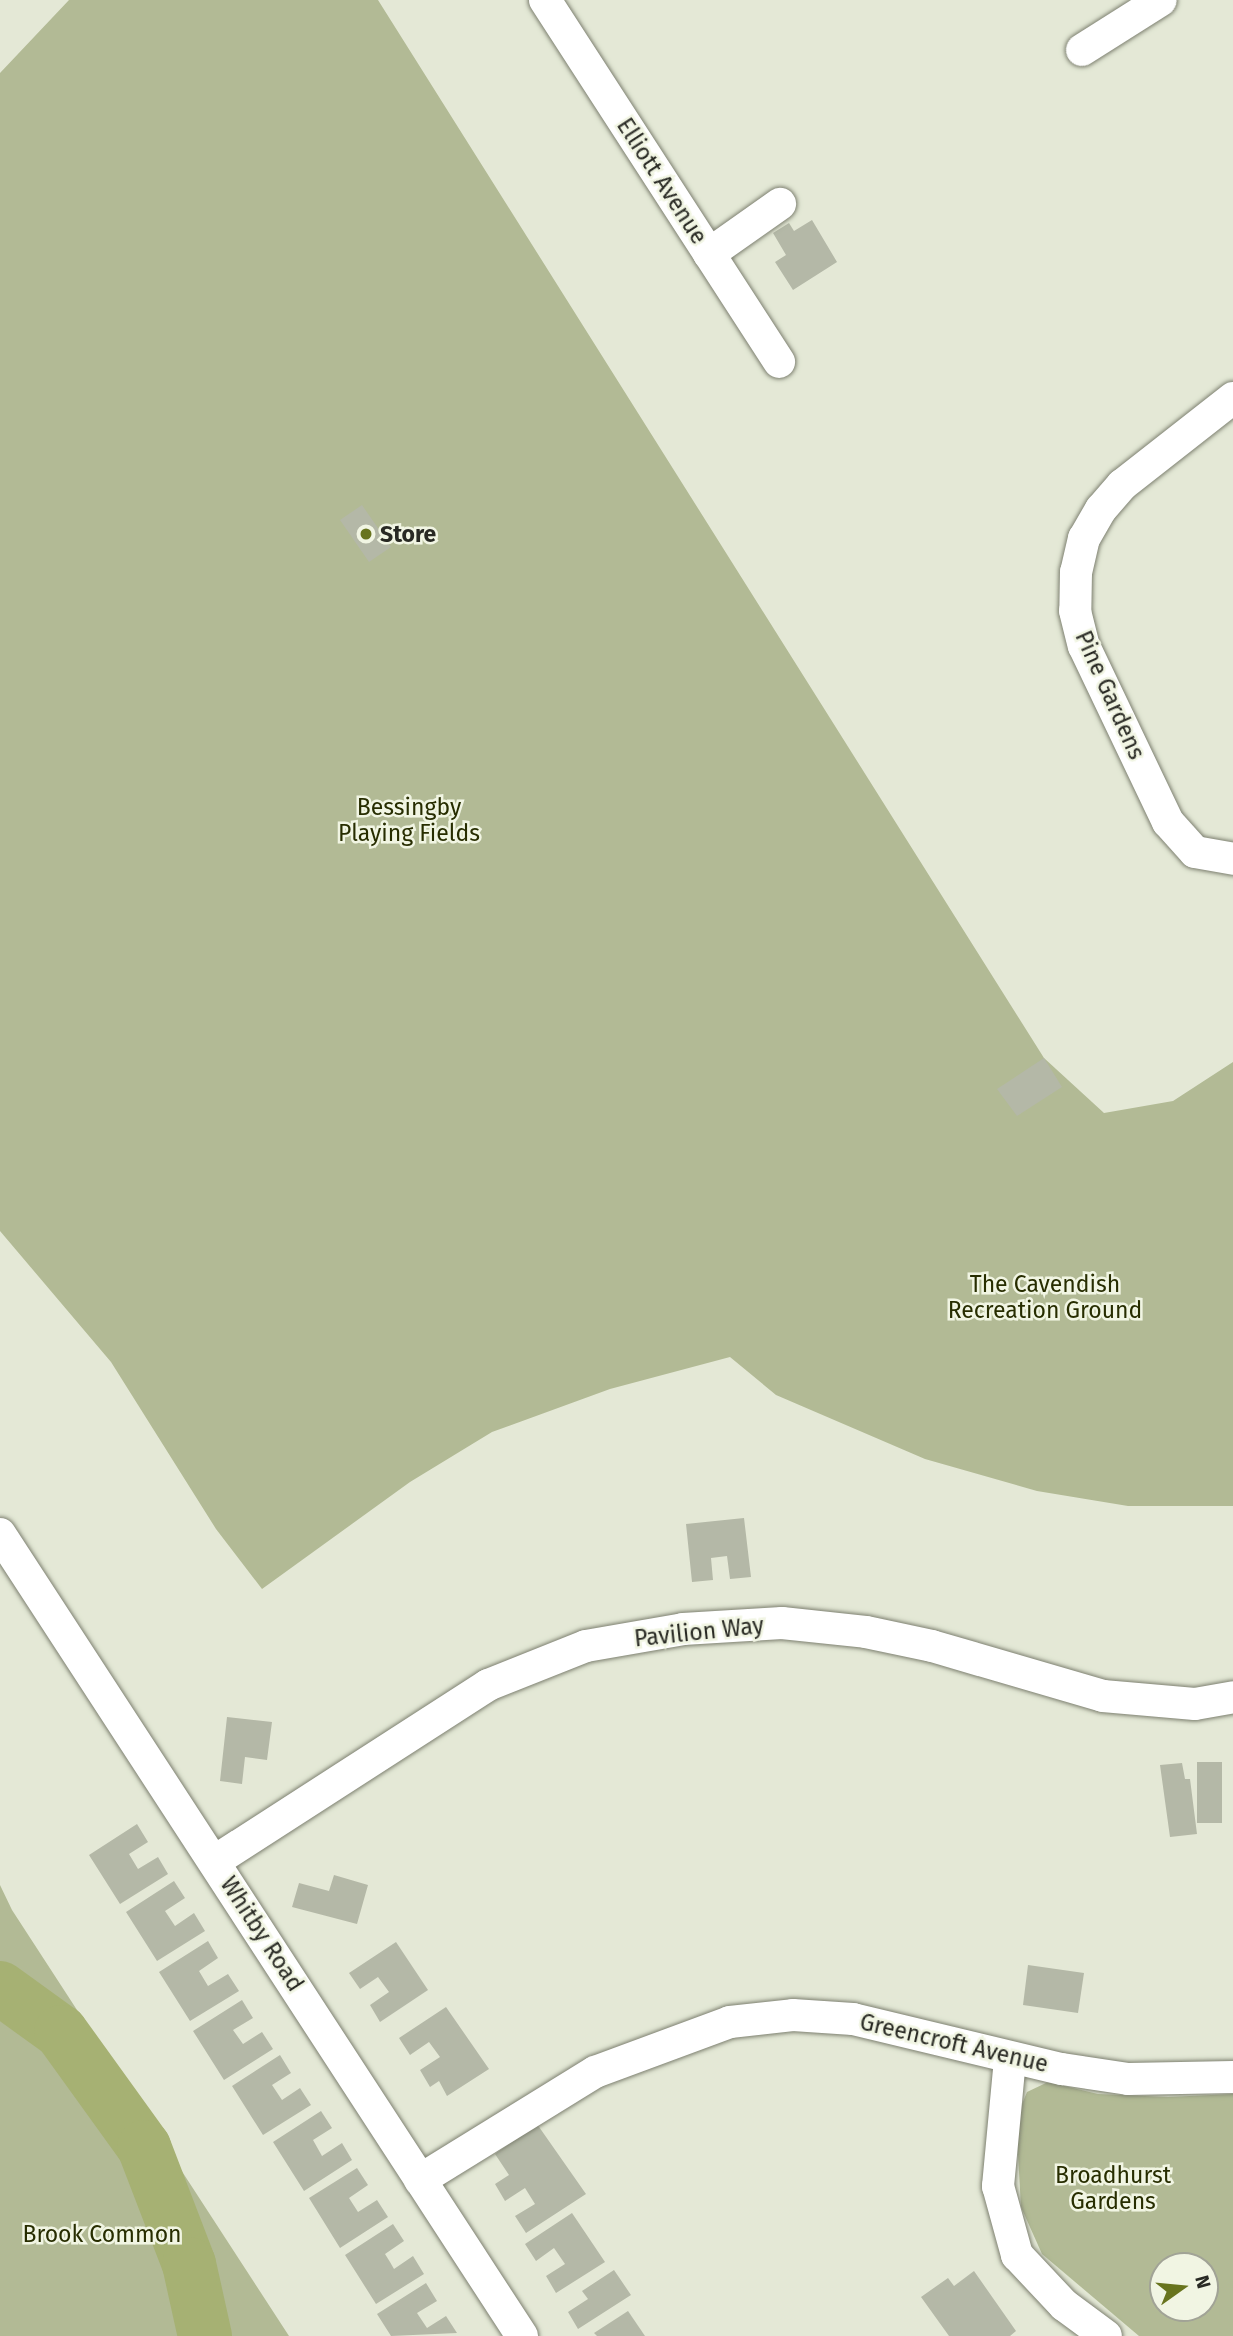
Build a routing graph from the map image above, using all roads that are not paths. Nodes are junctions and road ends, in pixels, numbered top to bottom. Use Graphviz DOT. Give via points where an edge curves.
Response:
graph roads {
  1 [pos="545,0"];
  2 [pos="1161,0"];
  3 [pos="1083,50"];
  4 [pos="780,204"];
  5 [pos="709,254"];
  6 [pos="779,362"];
  7 [pos="1233,398"];
  8 [pos="1225,859"];
  9 [pos="0,1534"];
  10 [pos="1233,1697"];
  11 [pos="215,1861"];
  12 [pos="1010,2059"];
  13 [pos="1233,2077"];
  14 [pos="420,2179"];
  15 [pos="522,2336"];
  16 [pos="1105,2336"];
  1 -- 5 [label="street, Elliott Avenue"];
  2 -- 3 [label="street"];
  4 -- 5 [label="street"];
  5 -- 6 [label="street, Elliott Avenue"];
  7 -- 8 [label="street, Pine Gardens" via="1122,485 1084,538 1076,572 1075,611 1084,646 1168,822 1195,852"];
  9 -- 11 [label="street, Whitby Road"];
  10 -- 11 [label="street, Pavilion Way" via="1195,1704 1102,1696 932,1646 866,1632 782,1623 682,1629 586,1646 488,1685"];
  11 -- 14 [label="street, Whitby Road"];
  12 -- 13 [label="street, Greencroft Avenue" via="1128,2079"];
  12 -- 14 [label="street, Greencroft Avenue" via="917,2031 853,2019 793,2015 730,2022 595,2072"];
  12 -- 16 [label="street" via="998,2186 1017,2255 1064,2305"];
  14 -- 15 [label="street, Whitby Road"];
}
